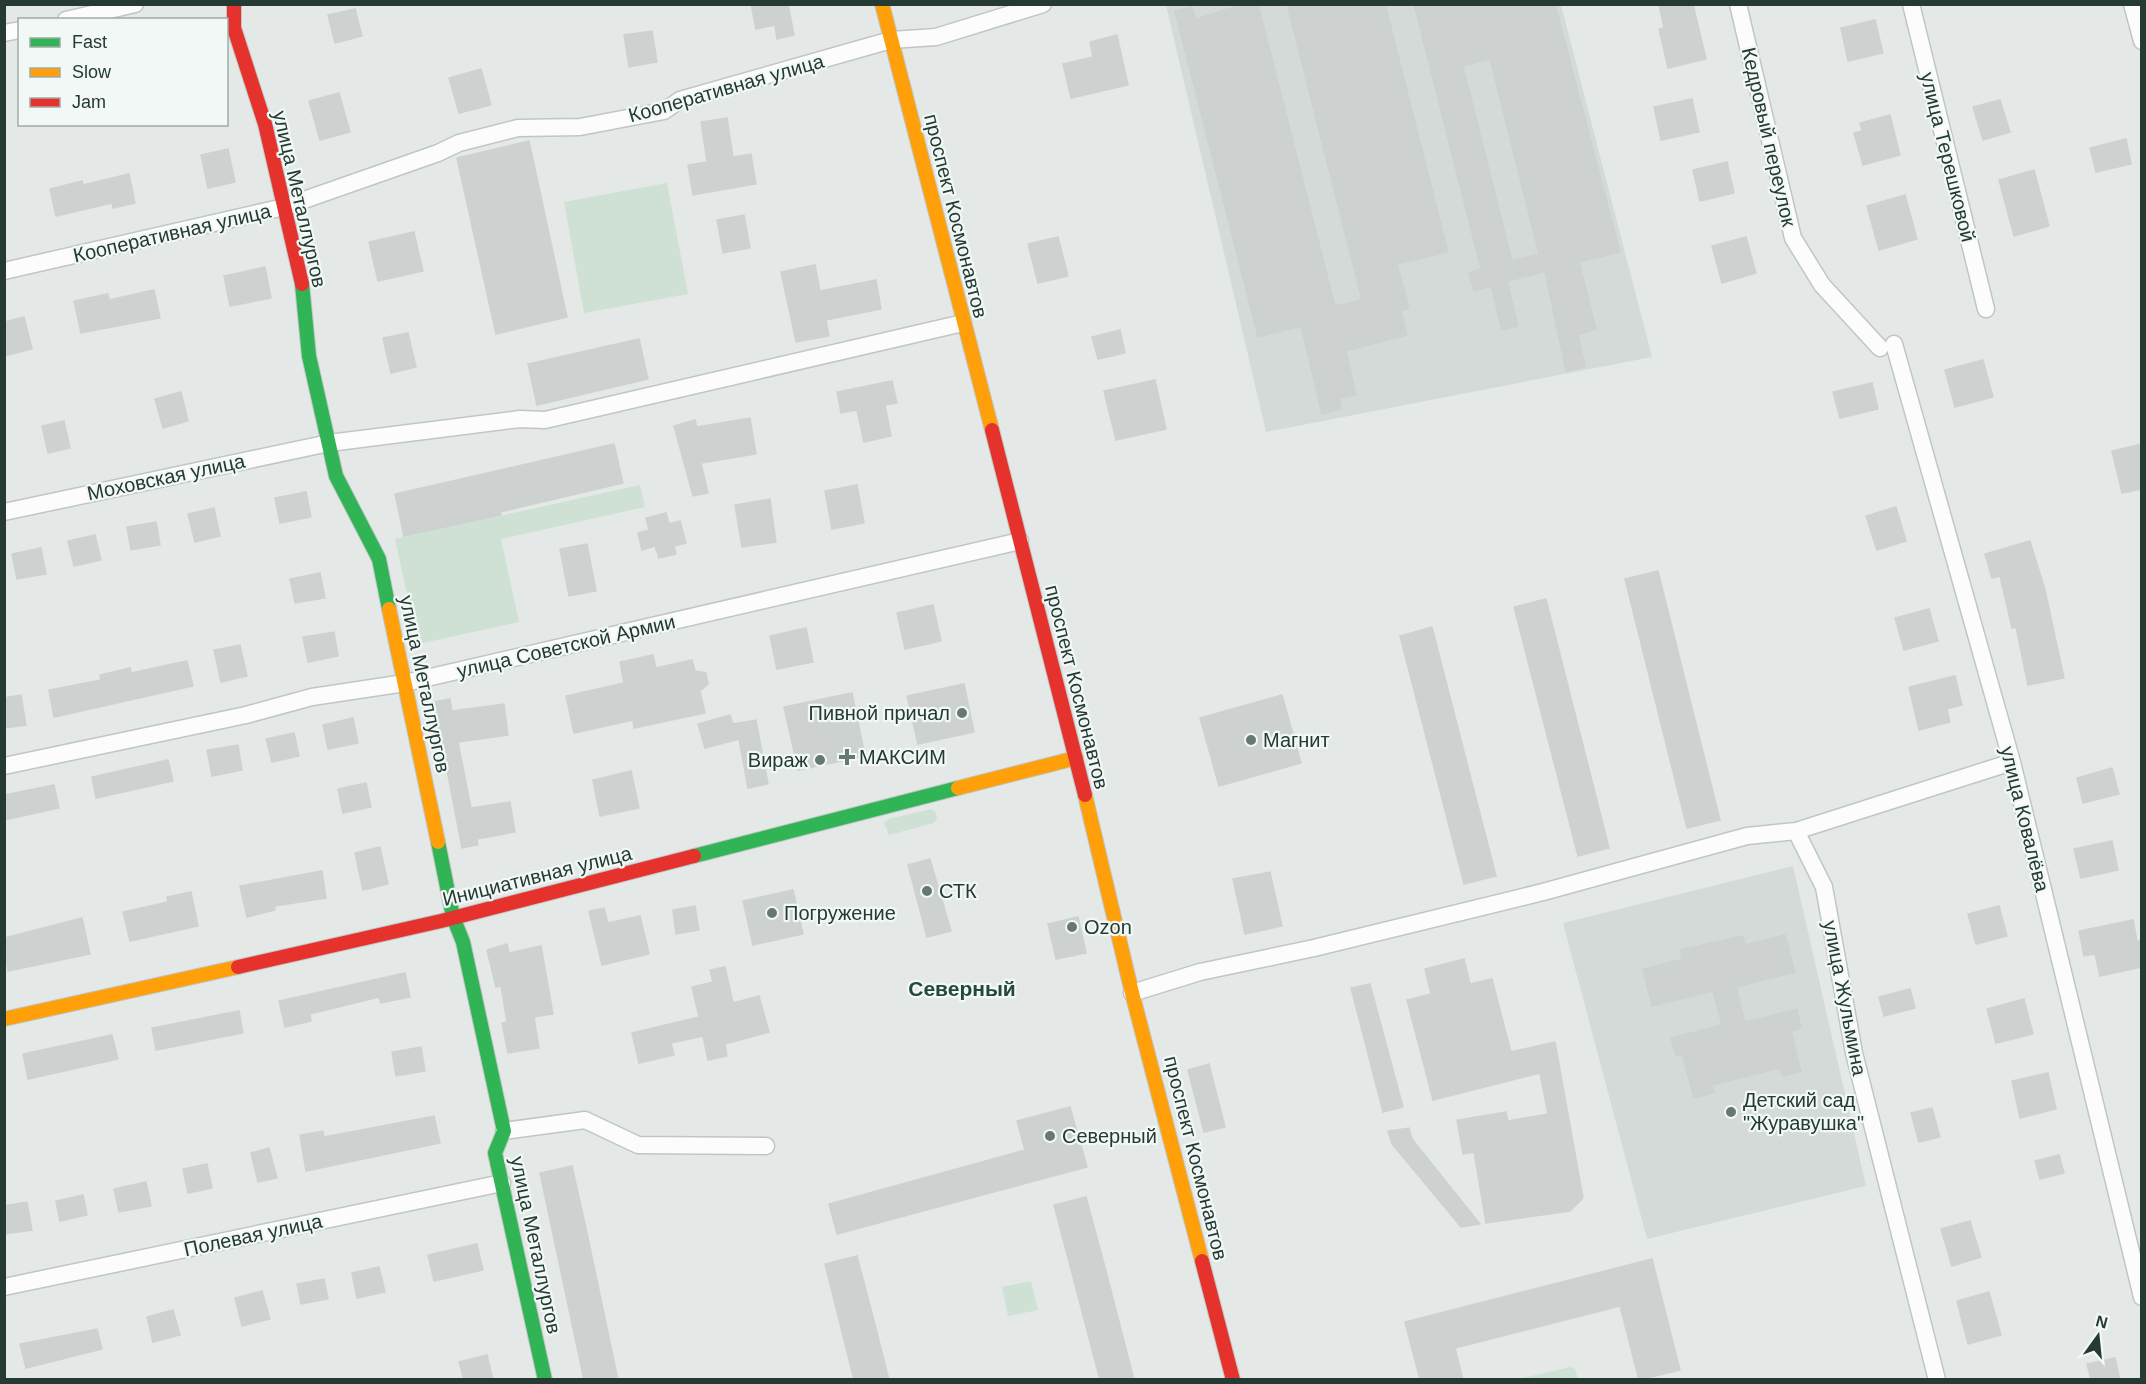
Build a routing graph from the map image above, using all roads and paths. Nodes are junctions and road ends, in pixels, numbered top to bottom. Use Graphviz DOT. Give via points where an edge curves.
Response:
graph roads {
  1 [pos="135,4"];
  2 [pos="234,4"];
  3 [pos="882,4"];
  4 [pos="1043,4"];
  5 [pos="1738,4"];
  6 [pos="1911,4"];
  7 [pos="2132,4"];
  8 [pos="75,18"];
  9 [pos="891,40"];
  10 [pos="2142,41"];
  11 [pos="284,207"];
  12 [pos="4,271"];
  13 [pos="1986,309"];
  14 [pos="963,323"];
  15 [pos="1887,346"];
  16 [pos="329,443"];
  17 [pos="4,512"];
  18 [pos="1020,541"];
  19 [pos="405,683"];
  20 [pos="1076,758"];
  21 [pos="2012,762"];
  22 [pos="4,766"];
  23 [pos="1796,831"];
  24 [pos="453,917"];
  25 [pos="1132,993"];
  26 [pos="4,1019"];
  27 [pos="504,1131"];
  28 [pos="766,1146"];
  29 [pos="502,1183"];
  30 [pos="4,1287"];
  31 [pos="2142,1297"];
  32 [pos="544,1380"];
  33 [pos="1233,1380"];
  34 [pos="1937,1380"];
  1 -- 8 [label="street"];
  2 -- 11 [label="street, улица Металлургов" via="234,28 265,124"];
  3 -- 9 [label="street, проспект Космонавтов"];
  4 -- 9 [label="street, Кооперативная улица" via="936,37"];
  5 -- 15 [label="street, Кедровый переулок" via="1793,237 1822,285"];
  6 -- 13 [label="street, улица Терешковой"];
  7 -- 10 [label="street"];
  9 -- 11 [label="street, Кооперативная улица" via="680,100 664,111 580,127 518,128 459,143"];
  9 -- 14 [label="street, проспект Космонавтов"];
  11 -- 12 [label="street, Кооперативная улица"];
  11 -- 16 [label="street, улица Металлургов" via="301,274 309,356"];
  14 -- 16 [label="street" via="545,420 520,419"];
  14 -- 18 [label="street, проспект Космонавтов"];
  15 -- 21 [label="street, улица Ковалёва"];
  16 -- 17 [label="street, Моховская улица"];
  16 -- 19 [label="street, улица Металлургов" via="336,476 379,559"];
  18 -- 19 [label="street, улица Советской Армии"];
  18 -- 20 [label="street, проспект Космонавтов"];
  19 -- 22 [label="street, улица Советской Армии" via="312,697 246,715"];
  19 -- 24 [label="street, улица Металлургов"];
  20 -- 24 [label="street, Инициативная улица"];
  20 -- 25 [label="street, проспект Космонавтов"];
  21 -- 23 [label="street"];
  21 -- 31 [label="street, улица Ковалёва"];
  23 -- 25 [label="street" via="1747,836 1543,892 1200,972"];
  23 -- 34 [label="street, улица Жульмина" via="1824,887 1854,1053"];
  24 -- 26 [label="street, Инициативная улица"];
  24 -- 27 [label="street, улица Металлургов" via="463,942"];
  25 -- 33 [label="street, проспект Космонавтов"];
  27 -- 28 [label="street" via="585,1120 638,1145"];
  27 -- 29 [label="street, улица Металлургов" via="495,1153"];
  29 -- 30 [label="street, Полевая улица"];
  29 -- 32 [label="street, улица Металлургов"];
}
